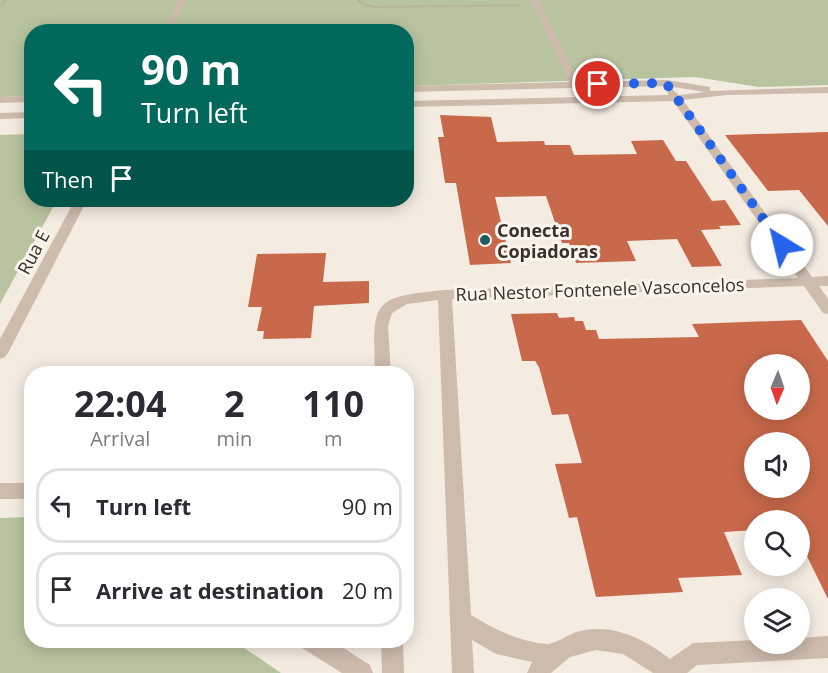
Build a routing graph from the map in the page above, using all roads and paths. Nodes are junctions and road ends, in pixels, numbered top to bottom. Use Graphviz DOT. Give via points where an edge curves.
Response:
graph roads {
  1 [pos="6,0"];
  2 [pos="183,0"];
  3 [pos="359,0"];
  4 [pos="536,3"];
  5 [pos="0,6"];
  6 [pos="171,24"];
  7 [pos="666,83"];
  8 [pos="575,84"];
  9 [pos="414,89"];
  10 [pos="828,90"];
  11 [pos="728,92"];
  12 [pos="676,98"];
  13 [pos="24,99"];
  14 [pos="0,100"];
  15 [pos="582,100"];
  16 [pos="414,104"];
  17 [pos="24,115"];
  18 [pos="0,116"];
  19 [pos="77,207"];
  20 [pos="828,281"];
  21 [pos="809,282"];
  22 [pos="445,295"];
  23 [pos="828,309"];
  24 [pos="0,353"];
  25 [pos="383,366"];
  26 [pos="0,491"];
  27 [pos="24,491"];
  28 [pos="460,620"];
  29 [pos="828,647"];
  30 [pos="323,648"];
  31 [pos="392,648"];
  32 [pos="545,665"];
  33 [pos="362,673"];
  34 [pos="393,673"];
  35 [pos="463,673"];
  36 [pos="670,673"];
  1 -- 5 [label="path"];
  2 -- 6 [label="street"];
  3 -- 4 [label="path" via="375,7"];
  4 -- 8 [label="street"];
  7 -- 8 [label="street"];
  7 -- 11 [label="street"];
  7 -- 12 [label="street"];
  8 -- 9 [label="street"];
  8 -- 15 [label="street"];
  10 -- 11 [label="street"];
  11 -- 12 [label="street"];
  12 -- 15 [label="street"];
  12 -- 21 [label="street"];
  13 -- 14 [label="street"];
  15 -- 16 [label="street"];
  17 -- 18 [label="street"];
  19 -- 24 [label="street, Rua E"];
  20 -- 21 [label="street, Rua Nestor Fontenele Vasconcelos"];
  21 -- 22 [label="street, Rua Nestor Fontenele Vasconcelos"];
  21 -- 23 [label="street"];
  22 -- 25 [label="street, Rua Nestor Fontenele Vasconcelos" via="399,302 385,311 381,326"];
  22 -- 28 [label="street, Rua Nestor Fontenele Vasconcelos"];
  26 -- 27 [label="street"];
  28 -- 32 [label="street" via="496,643"];
  28 -- 35 [label="street, Rua Nestor Fontenele Vasconcelos"];
  29 -- 36 [label="street" via="693,654"];
  30 -- 33 [label="street"];
  31 -- 34 [label="street"];
  32 -- 36 [label="street" via="564,647 590,640 617,642 645,653"];
}
